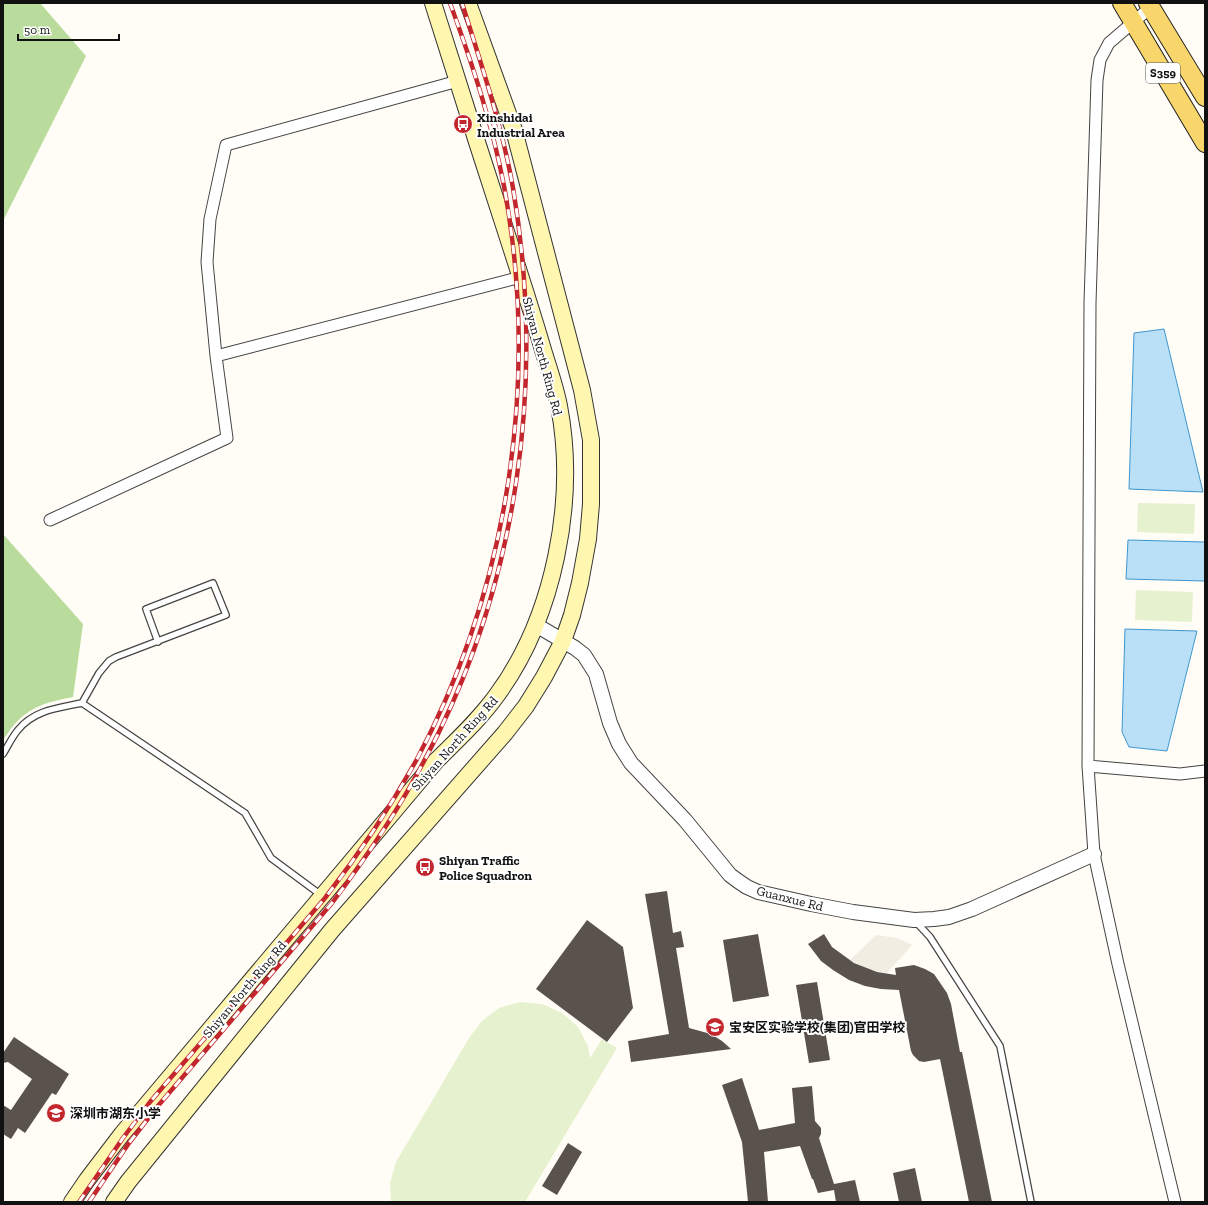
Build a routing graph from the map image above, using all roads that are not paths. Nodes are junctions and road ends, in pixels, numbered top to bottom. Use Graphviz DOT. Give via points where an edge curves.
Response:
graph roads {
  1 [pos="433,3"];
  2 [pos="468,3"];
  3 [pos="1122,3"];
  4 [pos="1150,5"];
  5 [pos="1134,22"];
  6 [pos="458,81"];
  7 [pos="1205,97"];
  8 [pos="1205,143"];
  9 [pos="521,277"];
  10 [pos="216,356"];
  11 [pos="50,520"];
  12 [pos="536,625"];
  13 [pos="563,641"];
  14 [pos="158,642"];
  15 [pos="82,703"];
  16 [pos="3,754"];
  17 [pos="1088,766"];
  18 [pos="1205,771"];
  19 [pos="1094,854"];
  20 [pos="322,896"];
  21 [pos="914,920"];
  22 [pos="72,1202"];
  23 [pos="114,1202"];
  24 [pos="1031,1202"];
  25 [pos="1175,1202"];
  1 -- 6 [label="main road, Shiyan North Ring Rd"];
  2 -- 13 [label="main road, Shiyan North Ring Rd" via="514,130 582,390 591,440 588,539 580,583"];
  3 -- 5 [label="main road, S359"];
  4 -- 5 [label="street"];
  4 -- 7 [label="main road, S359"];
  5 -- 8 [label="main road, S359"];
  5 -- 17 [label="street" via="1109,43 1100,60 1097,80 1090,304"];
  6 -- 9 [label="main road, Shiyan North Ring Rd"];
  6 -- 10 [label="street" via="226,145 210,219 207,262"];
  9 -- 10 [label="street"];
  9 -- 12 [label="main road, Shiyan North Ring Rd" via="559,405 565,467 560,540 552,578"];
  10 -- 11 [label="street" via="227,438"];
  12 -- 13 [label="street, Guanxue Rd"];
  12 -- 20 [label="main road, Shiyan North Ring Rd" via="517,665 498,695 475,723 436,761"];
  13 -- 21 [label="street, Guanxue Rd" via="584,655 596,674 610,723 630,763 685,820 723,867 738,881 758,892 811,904"];
  13 -- 23 [label="main road, Shiyan North Ring Rd" via="544,677 506,733 332,930"];
  14 -- 14 [label="lane" via="146,609 213,583 226,615"];
  14 -- 15 [label="lane" via="109,661"];
  15 -- 16 [label="lane" via="50,709 27,721"];
  15 -- 20 [label="lane" via="246,813 271,858"];
  17 -- 18 [label="street" via="1180,774"];
  17 -- 19 [label="street"];
  19 -- 21 [label="street, Guanxue Rd" via="972,909 949,917"];
  19 -- 25 [label="street"];
  20 -- 22 [label="main road, Shiyan North Ring Rd" via="122,1134"];
  21 -- 24 [label="lane" via="930,937 1000,1046"];
}
